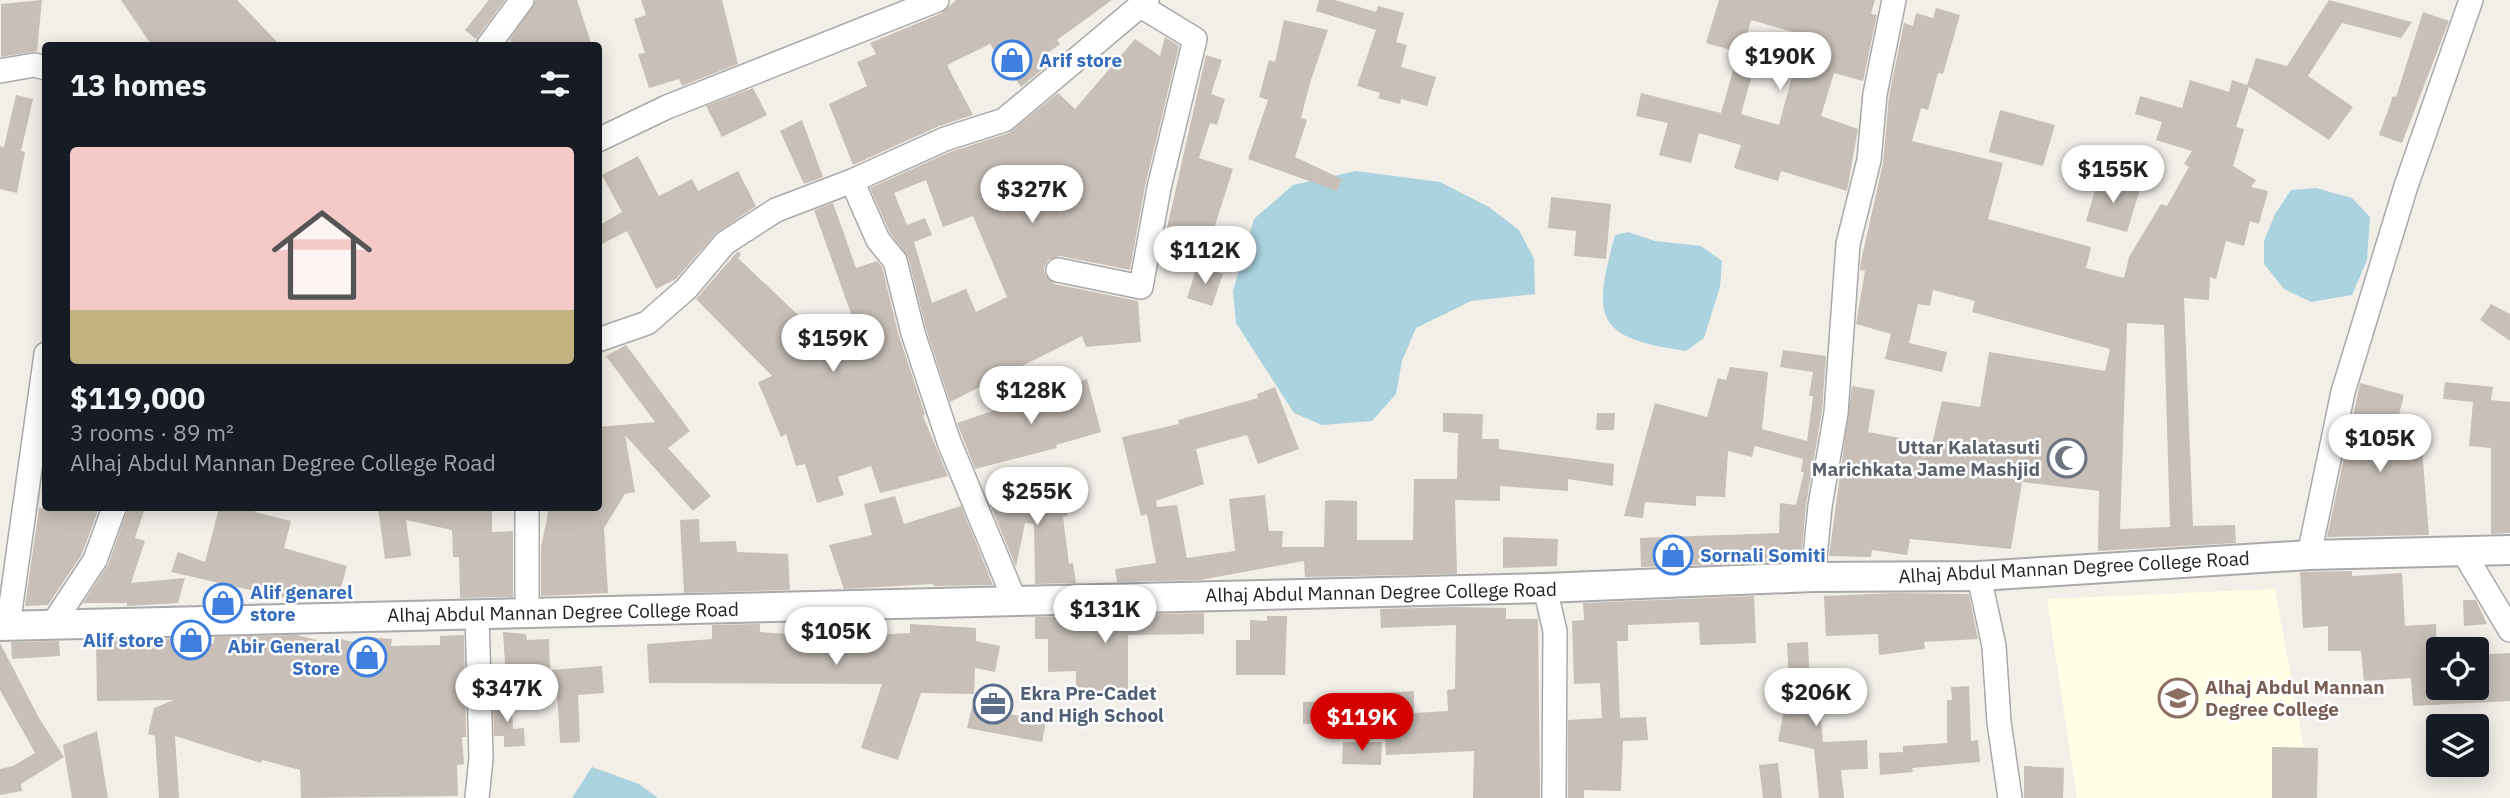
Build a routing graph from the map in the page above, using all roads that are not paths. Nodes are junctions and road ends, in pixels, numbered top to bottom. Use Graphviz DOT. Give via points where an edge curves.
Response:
graph roads {
  1 [pos="522,0"];
  2 [pos="937,0"];
  3 [pos="1894,0"];
  4 [pos="2471,0"];
  5 [pos="1143,3"];
  6 [pos="491,42"];
  7 [pos="42,67"];
  8 [pos="0,71"];
  9 [pos="602,138"];
  10 [pos="852,181"];
  11 [pos="1058,270"];
  12 [pos="602,339"];
  13 [pos="42,380"];
  14 [pos="113,511"];
  15 [pos="527,511"];
  16 [pos="2510,550"];
  17 [pos="2464,553"];
  18 [pos="2309,555"];
  19 [pos="1979,576"];
  20 [pos="1813,577"];
  21 [pos="1545,588"];
  22 [pos="1015,601"];
  23 [pos="527,613"];
  24 [pos="477,614"];
  25 [pos="52,625"];
  26 [pos="4,626"];
  27 [pos="2510,631"];
  28 [pos="477,798"];
  29 [pos="1554,798"];
  30 [pos="2010,798"];
  1 -- 6 [label="street"];
  2 -- 9 [label="street" via="667,107"];
  3 -- 20 [label="street" via="1875,94 1869,160 1848,244 1836,413"];
  4 -- 18 [label="street" via="2406,186 2343,392"];
  5 -- 10 [label="street" via="1004,120 945,139"];
  5 -- 11 [label="street" via="1195,39 1141,287"];
  7 -- 8 [label="street"];
  10 -- 12 [label="street" via="776,210 725,243 686,289 647,323"];
  10 -- 22 [label="street" via="878,240 895,261 949,442"];
  13 -- 26 [label="street"];
  14 -- 25 [label="street" via="95,560"];
  15 -- 23 [label="street"];
  16 -- 17 [label="street, Alhaj Abdul Mannan Degree College Road"];
  17 -- 18 [label="street, Alhaj Abdul Mannan Degree College Road"];
  17 -- 27 [label="street"];
  18 -- 19 [label="street, Alhaj Abdul Mannan Degree College Road"];
  19 -- 20 [label="street, Alhaj Abdul Mannan Degree College Road"];
  19 -- 30 [label="street" via="1994,646 1998,722"];
  20 -- 21 [label="street, Alhaj Abdul Mannan Degree College Road"];
  21 -- 22 [label="street, Alhaj Abdul Mannan Degree College Road"];
  21 -- 29 [label="street" via="1555,631"];
  22 -- 23 [label="street, Alhaj Abdul Mannan Degree College Road"];
  23 -- 24 [label="street, Alhaj Abdul Mannan Degree College Road"];
  24 -- 25 [label="street, Alhaj Abdul Mannan Degree College Road"];
  24 -- 28 [label="street" via="481,758"];
  25 -- 26 [label="street, Alhaj Abdul Mannan Degree College Road"];
}
